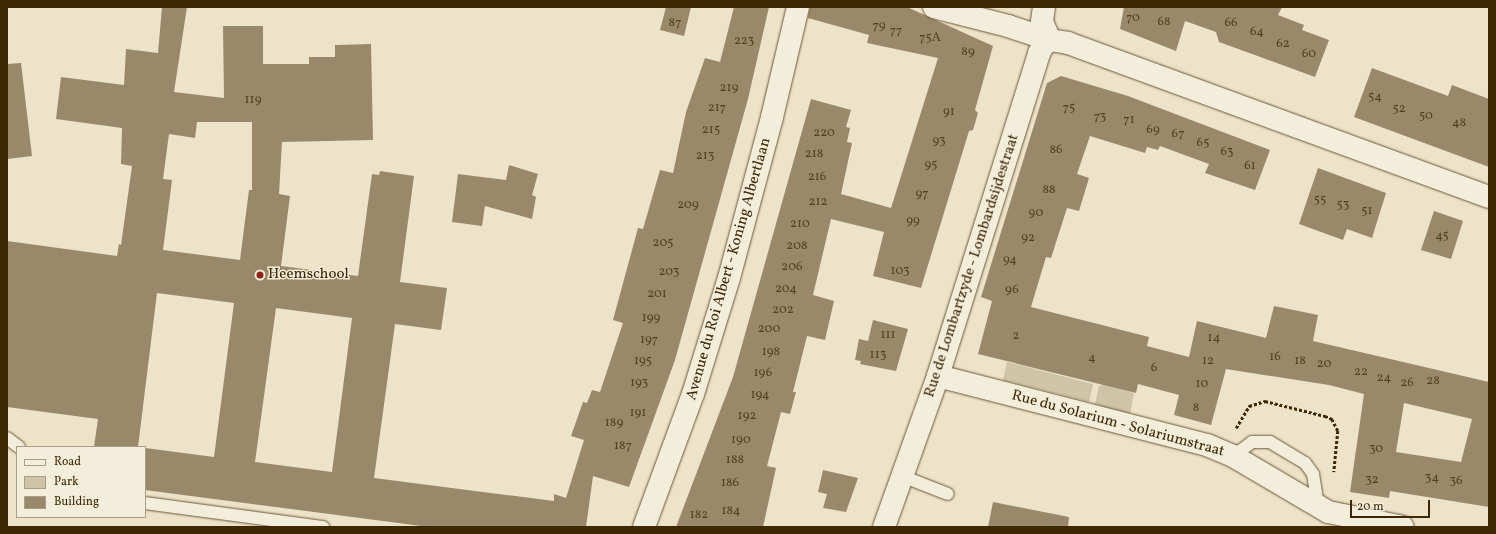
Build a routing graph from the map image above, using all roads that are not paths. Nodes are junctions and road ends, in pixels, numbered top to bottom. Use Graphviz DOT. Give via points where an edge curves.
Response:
graph roads {
  1 [pos="798,7"];
  2 [pos="934,7"];
  3 [pos="1044,7"];
  4 [pos="1050,40"];
  5 [pos="1489,197"];
  6 [pos="938,376"];
  7 [pos="7,438"];
  8 [pos="18,446"];
  9 [pos="1233,456"];
  10 [pos="902,476"];
  11 [pos="948,494"];
  12 [pos="146,503"];
  13 [pos="1318,507"];
  14 [pos="323,527"];
  15 [pos="644,527"];
  16 [pos="884,527"];
  17 [pos="1402,527"];
  1 -- 15 [label="street, Avenue du Roi Albert - Koning Albertlaan" via="729,278 693,394"];
  2 -- 4 [label="street"];
  3 -- 4 [label="street" via="1042,22"];
  4 -- 5 [label="street" via="1068,43"];
  4 -- 6 [label="street, Rue de Lombartzyde - Lombardsijdestraat" via="1039,53"];
  6 -- 9 [label="street, Rue du Solarium - Solariumstraat" via="1207,445"];
  6 -- 10 [label="street, Rue de Lombartzyde - Lombardsijdestraat"];
  7 -- 8 [label="lane"];
  9 -- 13 [label="street, Rue du Solarium - Solariumstraat"];
  9 -- 13 [label="lane" via="1252,442 1270,442 1306,462 1313,474"];
  10 -- 11 [label="lane"];
  10 -- 16 [label="street, Rue de Lombartzyde - Lombardsijdestraat"];
  12 -- 14 [label="lane"];
  13 -- 17 [label="street, Rue du Solarium - Solariumstraat" via="1338,516"];
}
